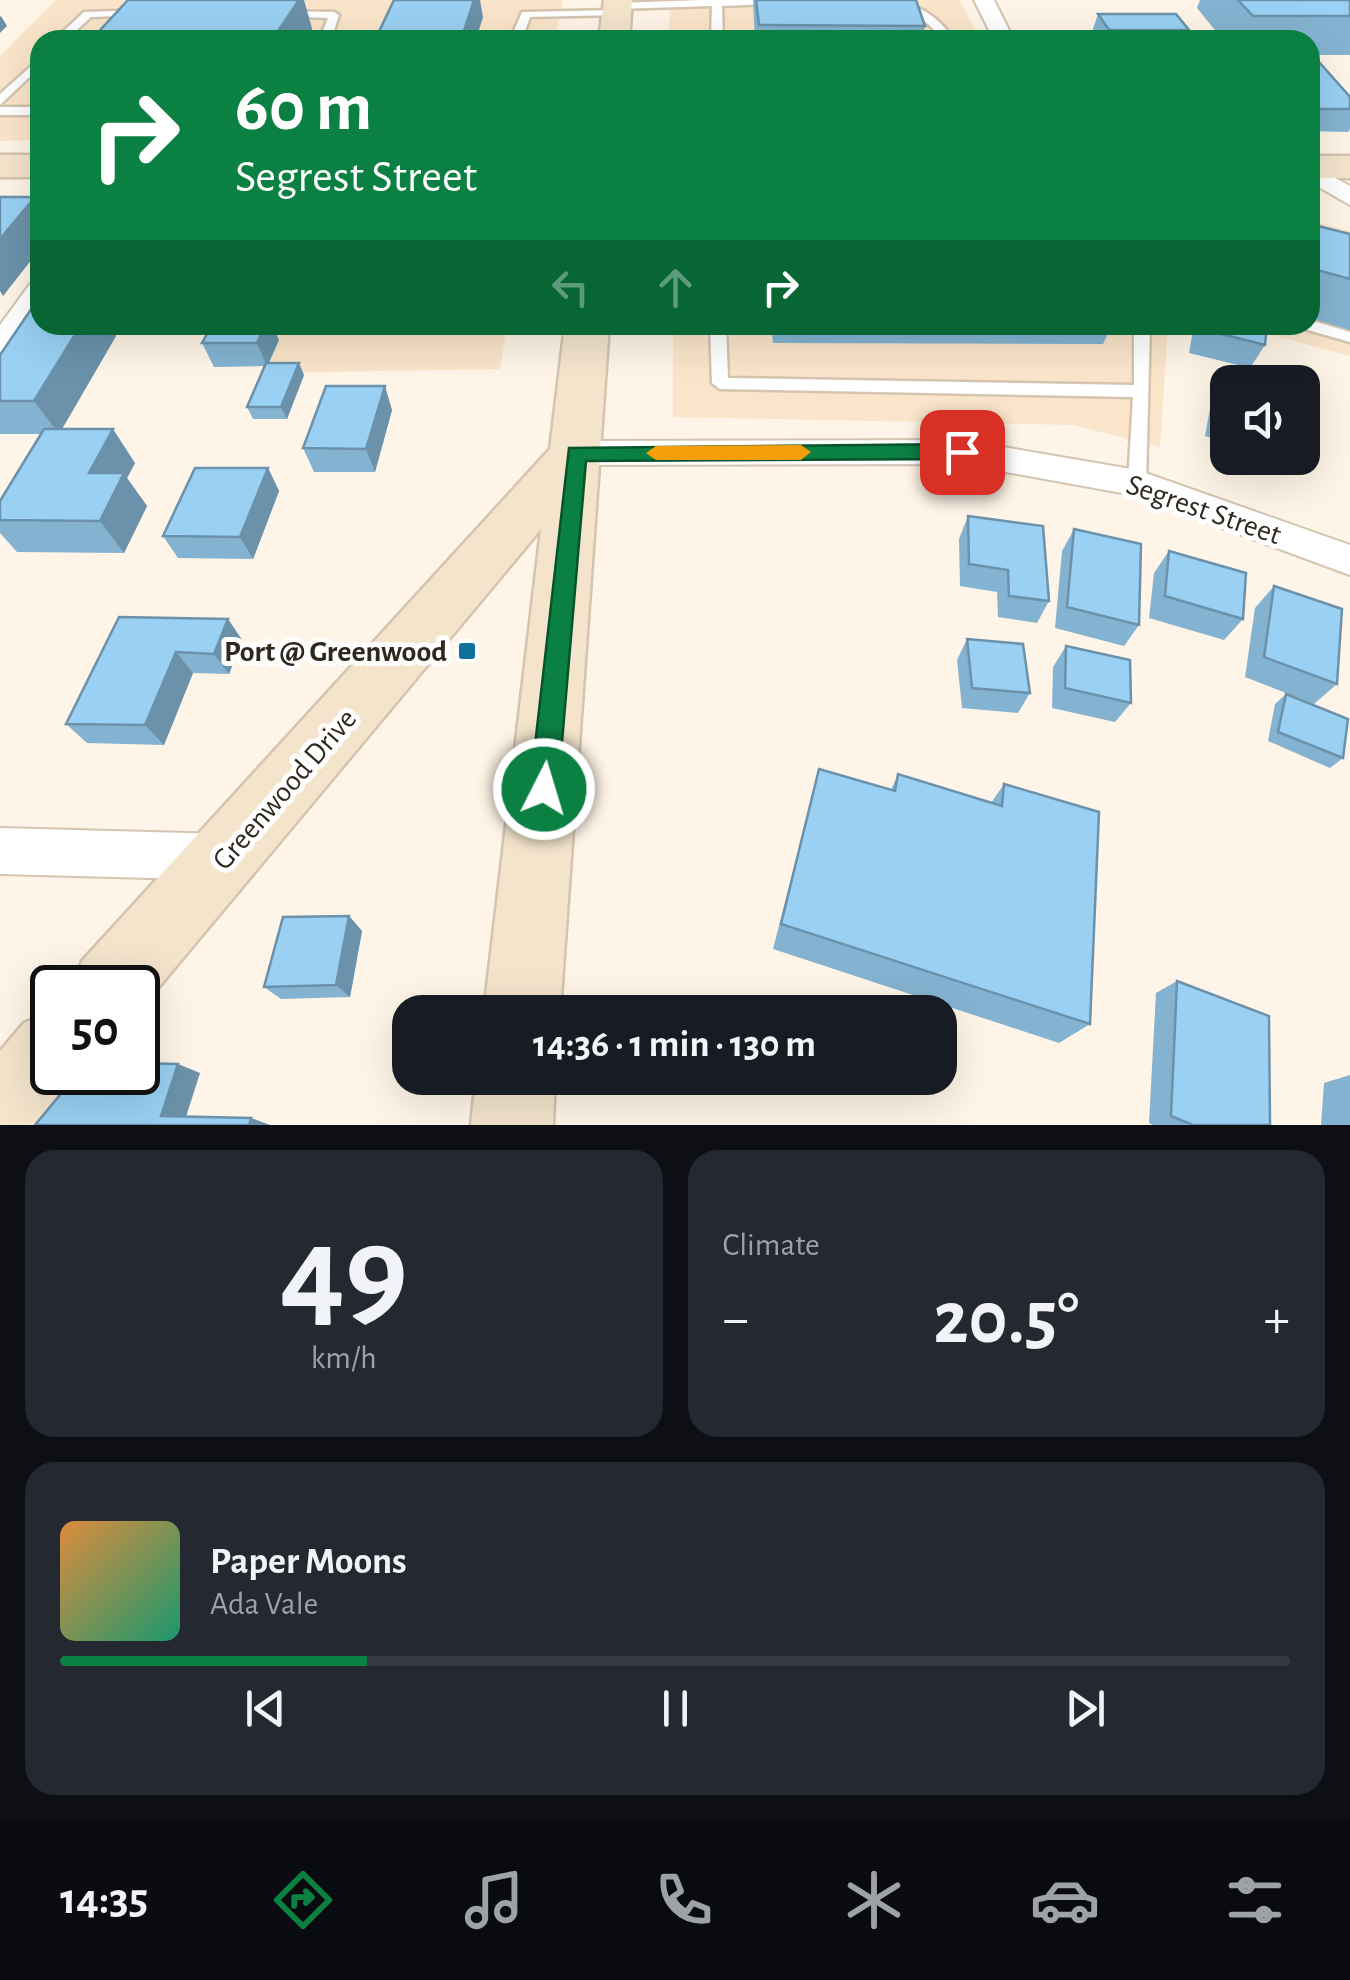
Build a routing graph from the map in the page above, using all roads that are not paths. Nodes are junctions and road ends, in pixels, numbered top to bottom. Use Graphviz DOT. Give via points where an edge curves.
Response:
graph roads {
  1 [pos="797,0"];
  2 [pos="984,0"];
  3 [pos="852,1"];
  4 [pos="716,6"];
  5 [pos="883,9"];
  6 [pos="152,13"];
  7 [pos="269,14"];
  8 [pos="898,14"];
  9 [pos="616,15"];
  10 [pos="944,27"];
  11 [pos="71,30"];
  12 [pos="329,30"];
  13 [pos="520,30"];
  14 [pos="717,30"];
  15 [pos="945,30"];
  16 [pos="999,30"];
  17 [pos="30,70"];
  18 [pos="0,101"];
  19 [pos="0,111"];
  20 [pos="30,111"];
  21 [pos="0,166"];
  22 [pos="30,166"];
  23 [pos="1350,166"];
  24 [pos="1320,168"];
  25 [pos="1320,176"];
  26 [pos="1350,197"];
  27 [pos="1320,204"];
  28 [pos="1350,211"];
  29 [pos="30,304"];
  30 [pos="1320,328"];
  31 [pos="586,335"];
  32 [pos="718,335"];
  33 [pos="1142,335"];
  34 [pos="1350,336"];
  35 [pos="0,347"];
  36 [pos="1142,391"];
  37 [pos="576,454"];
  38 [pos="1137,483"];
  39 [pos="1350,560"];
  40 [pos="0,851"];
  41 [pos="224,856"];
  42 [pos="129,965"];
  43 [pos="524,995"];
  44 [pos="30,1077"];
  45 [pos="515,1095"];
  46 [pos="0,1111"];
  47 [pos="512,1125"];
  1 -- 4 [label="lane"];
  2 -- 16 [label="street"];
  3 -- 5 [label="lane"];
  3 -- 10 [label="lane" via="927,8"];
  4 -- 9 [label="lane"];
  4 -- 14 [label="lane"];
  6 -- 11 [label="lane" via="88,14"];
  7 -- 12 [label="lane" via="334,15"];
  8 -- 10 [label="lane"];
  9 -- 13 [label="lane" via="526,14"];
  10 -- 15 [label="lane"];
  17 -- 18 [label="lane"];
  19 -- 20 [label="lane"];
  21 -- 22 [label="main road"];
  23 -- 24 [label="main road"];
  25 -- 26 [label="street"];
  27 -- 28 [label="street"];
  29 -- 35 [label="street"];
  30 -- 34 [label="lane"];
  31 -- 37 [label="main road"];
  32 -- 36 [label="lane" via="720,382"];
  33 -- 36 [label="lane"];
  36 -- 38 [label="lane"];
  37 -- 38 [label="street, Segrest Street" via="962,452"];
  37 -- 41 [label="main road, Greenwood Drive"];
  37 -- 43 [label="main road"];
  38 -- 39 [label="street, Segrest Street"];
  40 -- 41 [label="street"];
  41 -- 42 [label="main road, Greenwood Drive"];
  44 -- 46 [label="main road"];
  45 -- 47 [label="main road"];
}
